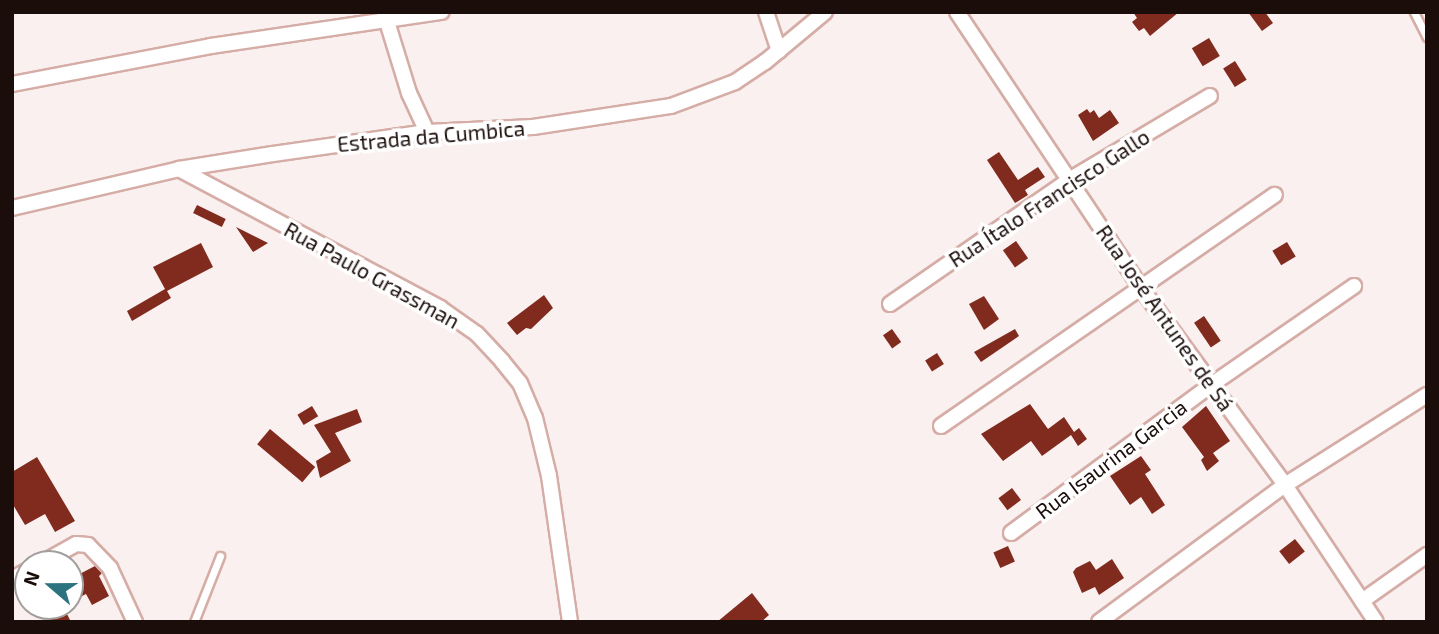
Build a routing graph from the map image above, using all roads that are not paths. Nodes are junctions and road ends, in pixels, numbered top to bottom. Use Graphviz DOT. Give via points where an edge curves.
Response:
graph roads {
  1 [pos="442,12"];
  2 [pos="766,12"];
  3 [pos="825,12"];
  4 [pos="957,12"];
  5 [pos="1414,12"];
  6 [pos="385,17"];
  7 [pos="1427,37"];
  8 [pos="779,51"];
  9 [pos="12,85"];
  10 [pos="1210,96"];
  11 [pos="427,132"];
  12 [pos="179,169"];
  13 [pos="1069,180"];
  14 [pos="1275,195"];
  15 [pos="12,208"];
  16 [pos="1354,286"];
  17 [pos="1141,288"];
  18 [pos="890,304"];
  19 [pos="1210,385"];
  20 [pos="1427,395"];
  21 [pos="941,426"];
  22 [pos="1285,485"];
  23 [pos="1011,533"];
  24 [pos="65,550"];
  25 [pos="1427,555"];
  26 [pos="220,556"];
  27 [pos="1362,601"];
  28 [pos="135,622"];
  29 [pos="194,622"];
  30 [pos="570,622"];
  31 [pos="1099,622"];
  32 [pos="1376,622"];
  1 -- 6 [label="street"];
  2 -- 8 [label="street"];
  3 -- 8 [label="street, Estrada da Cumbica"];
  4 -- 13 [label="street, Rua José Antunes de Sá"];
  5 -- 7 [label="lane"];
  6 -- 9 [label="street"];
  6 -- 11 [label="street" via="409,93"];
  8 -- 11 [label="street, Estrada da Cumbica" via="735,82 671,106 533,127"];
  10 -- 13 [label="street, Rua Ítalo Francisco Gallo"];
  11 -- 12 [label="street, Estrada da Cumbica"];
  12 -- 15 [label="street, Estrada da Cumbica"];
  12 -- 30 [label="street, Rua Paulo Grassman" via="440,308 477,334 502,361 520,383 535,418 550,476"];
  13 -- 17 [label="street, Rua José Antunes de Sá"];
  13 -- 18 [label="street, Rua Ítalo Francisco Gallo"];
  14 -- 17 [label="street"];
  16 -- 19 [label="street, Rua Isaurina Garcia"];
  17 -- 19 [label="street, Rua José Antunes de Sá"];
  17 -- 21 [label="street"];
  19 -- 22 [label="street, Rua José Antunes de Sá"];
  19 -- 23 [label="street, Rua Isaurina Garcia"];
  20 -- 22 [label="street"];
  22 -- 27 [label="street, Rua José Antunes de Sá"];
  22 -- 31 [label="street"];
  24 -- 28 [label="street" via="76,544 88,545 110,568"];
  25 -- 27 [label="street"];
  26 -- 29 [label="lane"];
  27 -- 32 [label="street, Rua José Antunes de Sá"];
}
